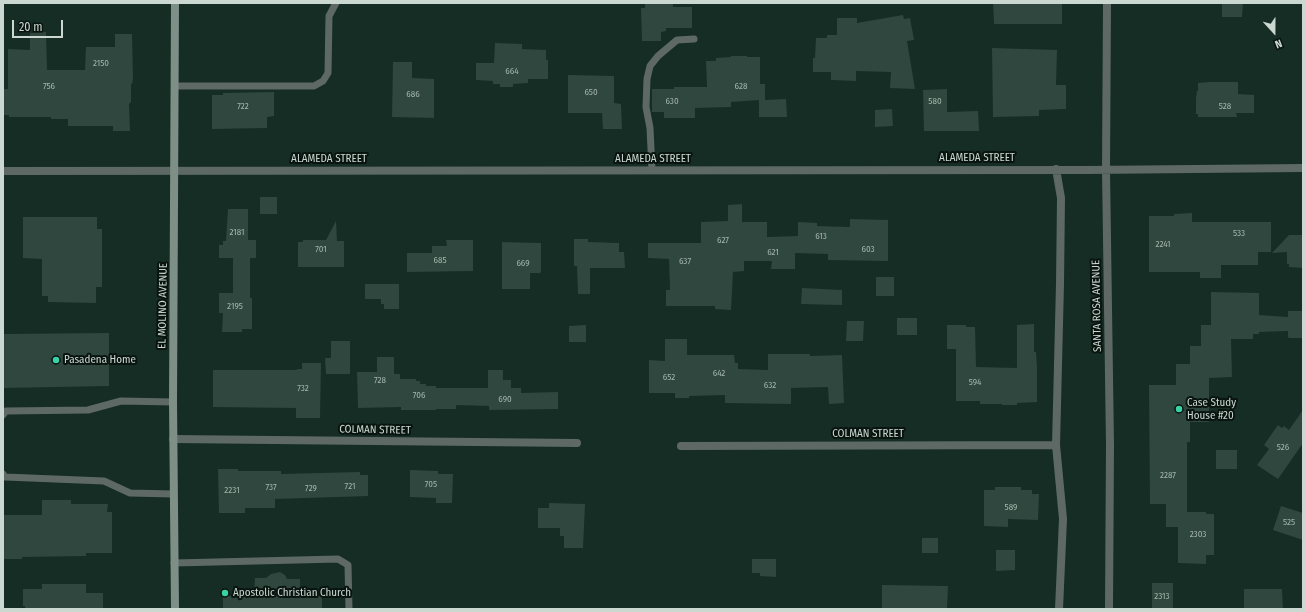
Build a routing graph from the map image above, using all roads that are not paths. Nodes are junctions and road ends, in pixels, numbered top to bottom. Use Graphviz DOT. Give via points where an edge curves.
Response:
graph roads {
  1 [pos="176,3"];
  2 [pos="336,3"];
  3 [pos="1107,3"];
  4 [pos="694,39"];
  5 [pos="176,86"];
  6 [pos="1303,168"];
  7 [pos="175,170"];
  8 [pos="652,170"];
  9 [pos="1056,170"];
  10 [pos="1106,170"];
  11 [pos="3,171"];
  12 [pos="172,402"];
  13 [pos="3,415"];
  14 [pos="173,439"];
  15 [pos="577,443"];
  16 [pos="1056,445"];
  17 [pos="681,446"];
  18 [pos="3,474"];
  19 [pos="174,494"];
  20 [pos="174,563"];
  21 [pos="175,609"];
  22 [pos="349,609"];
  23 [pos="1059,609"];
  24 [pos="1109,609"];
  1 -- 5 [label="street, EL MOLINO AVENUE"];
  2 -- 5 [label="lane" via="329,16 328,73 323,81 314,86"];
  3 -- 10 [label="street, SANTA ROSA AVENUE"];
  4 -- 8 [label="lane" via="677,40 650,66 646,107"];
  5 -- 7 [label="street, EL MOLINO AVENUE"];
  6 -- 10 [label="street, ALAMEDA STREET"];
  7 -- 8 [label="street, ALAMEDA STREET"];
  7 -- 11 [label="street, ALAMEDA STREET"];
  7 -- 12 [label="street, EL MOLINO AVENUE"];
  8 -- 9 [label="street, ALAMEDA STREET"];
  9 -- 10 [label="street, ALAMEDA STREET"];
  9 -- 16 [label="street" via="1060,198 1060,284"];
  10 -- 24 [label="street, SANTA ROSA AVENUE" via="1110,445"];
  12 -- 13 [label="lane" via="121,401 88,410 6,411"];
  12 -- 14 [label="street, EL MOLINO AVENUE"];
  14 -- 15 [label="street, COLMAN STREET"];
  14 -- 19 [label="street, EL MOLINO AVENUE"];
  16 -- 17 [label="street, COLMAN STREET"];
  16 -- 23 [label="street" via="1063,520"];
  18 -- 19 [label="lane" via="5,477 104,481 130,493"];
  19 -- 20 [label="street, EL MOLINO AVENUE"];
  20 -- 21 [label="street, EL MOLINO AVENUE"];
  20 -- 22 [label="lane" via="338,559 348,565"];
}
